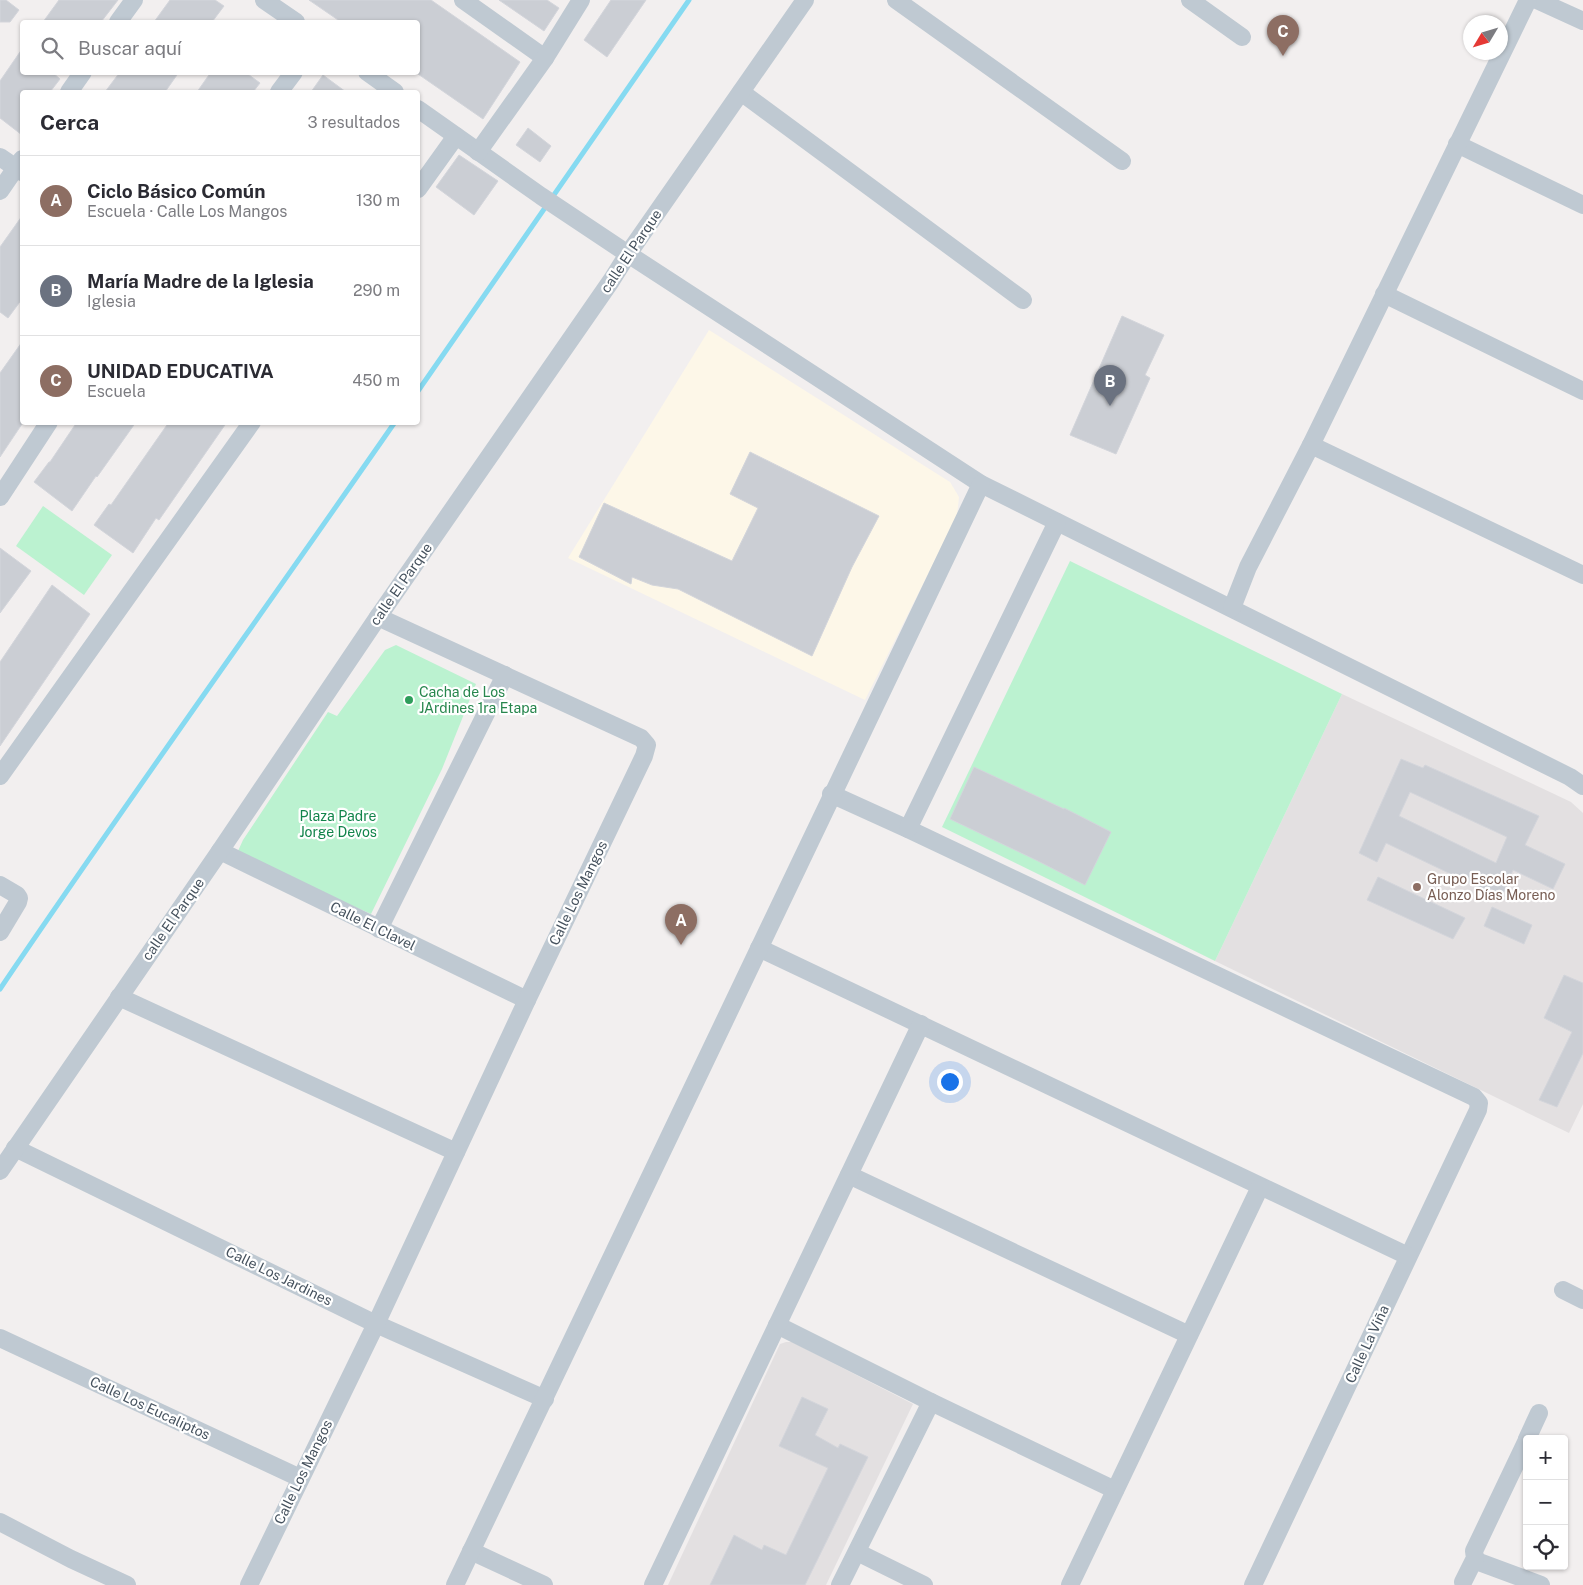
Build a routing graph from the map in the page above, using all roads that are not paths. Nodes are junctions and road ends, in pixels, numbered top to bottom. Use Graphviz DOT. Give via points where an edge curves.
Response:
graph roads {
  1 [pos="134,0"];
  2 [pos="264,0"];
  3 [pos="464,0"];
  4 [pos="581,0"];
  5 [pos="805,0"];
  6 [pos="896,0"];
  7 [pos="1190,0"];
  8 [pos="1528,0"];
  9 [pos="1537,0"];
  10 [pos="119,20"];
  11 [pos="293,20"];
  12 [pos="1583,22"];
  13 [pos="1242,37"];
  14 [pos="545,58"];
  15 [pos="81,75"];
  16 [pos="292,75"];
  17 [pos="370,75"];
  18 [pos="70,90"];
  19 [pos="280,90"];
  20 [pos="392,90"];
  21 [pos="741,92"];
  22 [pos="420,110"];
  23 [pos="456,136"];
  24 [pos="1457,144"];
  25 [pos="478,152"];
  26 [pos="0,156"];
  27 [pos="1122,161"];
  28 [pos="20,166"];
  29 [pos="420,187"];
  30 [pos="0,191"];
  31 [pos="1583,205"];
  32 [pos="628,254"];
  33 [pos="1384,294"];
  34 [pos="1023,300"];
  35 [pos="1583,391"];
  36 [pos="46,425"];
  37 [pos="250,425"];
  38 [pos="1311,445"];
  39 [pos="981,484"];
  40 [pos="0,497"];
  41 [pos="1057,522"];
  42 [pos="1583,575"];
  43 [pos="1232,608"];
  44 [pos="378,617"];
  45 [pos="505,675"];
  46 [pos="0,776"];
  47 [pos="1583,786"];
  48 [pos="831,794"];
  49 [pos="908,829"];
  50 [pos="220,851"];
  51 [pos="0,885"];
  52 [pos="379,929"];
  53 [pos="0,932"];
  54 [pos="759,948"];
  55 [pos="119,997"];
  56 [pos="527,1000"];
  57 [pos="922,1024"];
  58 [pos="15,1148"];
  59 [pos="456,1152"];
  60 [pos="0,1171"];
  61 [pos="849,1175"];
  62 [pos="1260,1187"];
  63 [pos="1408,1256"];
  64 [pos="1563,1290"];
  65 [pos="1583,1300"];
  66 [pos="378,1317"];
  67 [pos="777,1326"];
  68 [pos="1190,1335"];
  69 [pos="0,1338"];
  70 [pos="545,1399"];
  71 [pos="932,1402"];
  72 [pos="1540,1413"];
  73 [pos="1529,1435"];
  74 [pos="1523,1447"];
  75 [pos="300,1478"];
  76 [pos="1115,1490"];
  77 [pos="0,1522"];
  78 [pos="471,1551"];
  79 [pos="857,1552"];
  80 [pos="1475,1558"];
  81 [pos="1463,1582"];
  82 [pos="127,1585"];
  83 [pos="249,1585"];
  84 [pos="454,1585"];
  85 [pos="544,1585"];
  86 [pos="653,1585"];
  87 [pos="840,1585"];
  88 [pos="924,1585"];
  89 [pos="1070,1585"];
  90 [pos="1252,1585"];
  91 [pos="1541,1585"];
  1 -- 10 [label="street"];
  2 -- 11 [label="street"];
  3 -- 14 [label="street"];
  4 -- 14 [label="street"];
  5 -- 21 [label="street, calle El Parque"];
  6 -- 27 [label="street"];
  7 -- 13 [label="street"];
  8 -- 24 [label="street"];
  9 -- 12 [label="street"];
  14 -- 25 [label="street"];
  15 -- 18 [label="street"];
  16 -- 19 [label="street"];
  17 -- 20 [label="street"];
  21 -- 32 [label="street, calle El Parque"];
  21 -- 34 [label="street"];
  22 -- 23 [label="street"];
  23 -- 25 [label="street"];
  23 -- 29 [label="street"];
  24 -- 31 [label="street"];
  24 -- 33 [label="street"];
  25 -- 32 [label="street"];
  26 -- 28 [label="street"];
  28 -- 30 [label="street"];
  32 -- 39 [label="street"];
  32 -- 44 [label="street, calle El Parque"];
  33 -- 35 [label="street"];
  33 -- 38 [label="street"];
  36 -- 40 [label="street"];
  37 -- 46 [label="street"];
  38 -- 42 [label="street"];
  38 -- 43 [label="street" via="1248,567"];
  39 -- 41 [label="street"];
  39 -- 48 [label="street"];
  41 -- 43 [label="street"];
  41 -- 49 [label="street"];
  43 -- 47 [label="street"];
  44 -- 45 [label="street, Calle Los Mangos"];
  44 -- 50 [label="street, calle El Parque"];
  45 -- 52 [label="street"];
  45 -- 56 [label="street, Calle Los Mangos" via="641,738 647,745"];
  48 -- 49 [label="street"];
  48 -- 54 [label="street"];
  49 -- 63 [label="street, Calle La Viña" via="1474,1097 1479,1103 1478,1110"];
  50 -- 52 [label="street, Calle El Clavel"];
  50 -- 55 [label="street, calle El Parque"];
  51 -- 53 [label="street" via="19,898"];
  52 -- 56 [label="street, Calle El Clavel"];
  54 -- 57 [label="street"];
  54 -- 70 [label="street"];
  55 -- 58 [label="street, calle El Parque"];
  55 -- 59 [label="street"];
  56 -- 59 [label="street, Calle Los Mangos"];
  57 -- 61 [label="street"];
  57 -- 62 [label="street"];
  58 -- 60 [label="street, calle El Parque"];
  58 -- 66 [label="street, Calle Los Jardines"];
  59 -- 66 [label="street, Calle Los Mangos"];
  61 -- 67 [label="street"];
  61 -- 68 [label="street"];
  62 -- 63 [label="street"];
  62 -- 68 [label="street"];
  63 -- 90 [label="street, Calle La Viña"];
  64 -- 65 [label="street"];
  66 -- 70 [label="street, Calle Los Jardines"];
  66 -- 75 [label="street, Calle Los Mangos"];
  67 -- 71 [label="street"];
  67 -- 86 [label="street"];
  68 -- 76 [label="street"];
  69 -- 75 [label="street, Calle Los Eucaliptos"];
  70 -- 78 [label="street"];
  71 -- 76 [label="street"];
  71 -- 79 [label="street"];
  72 -- 73 [label="street"];
  74 -- 80 [label="street" via="1474,1551"];
  75 -- 83 [label="street, Calle Los Mangos"];
  76 -- 89 [label="street"];
  77 -- 82 [label="street"];
  78 -- 84 [label="street"];
  78 -- 85 [label="street"];
  79 -- 87 [label="street"];
  79 -- 88 [label="street"];
  80 -- 81 [label="street"];
  80 -- 91 [label="street"];
}
